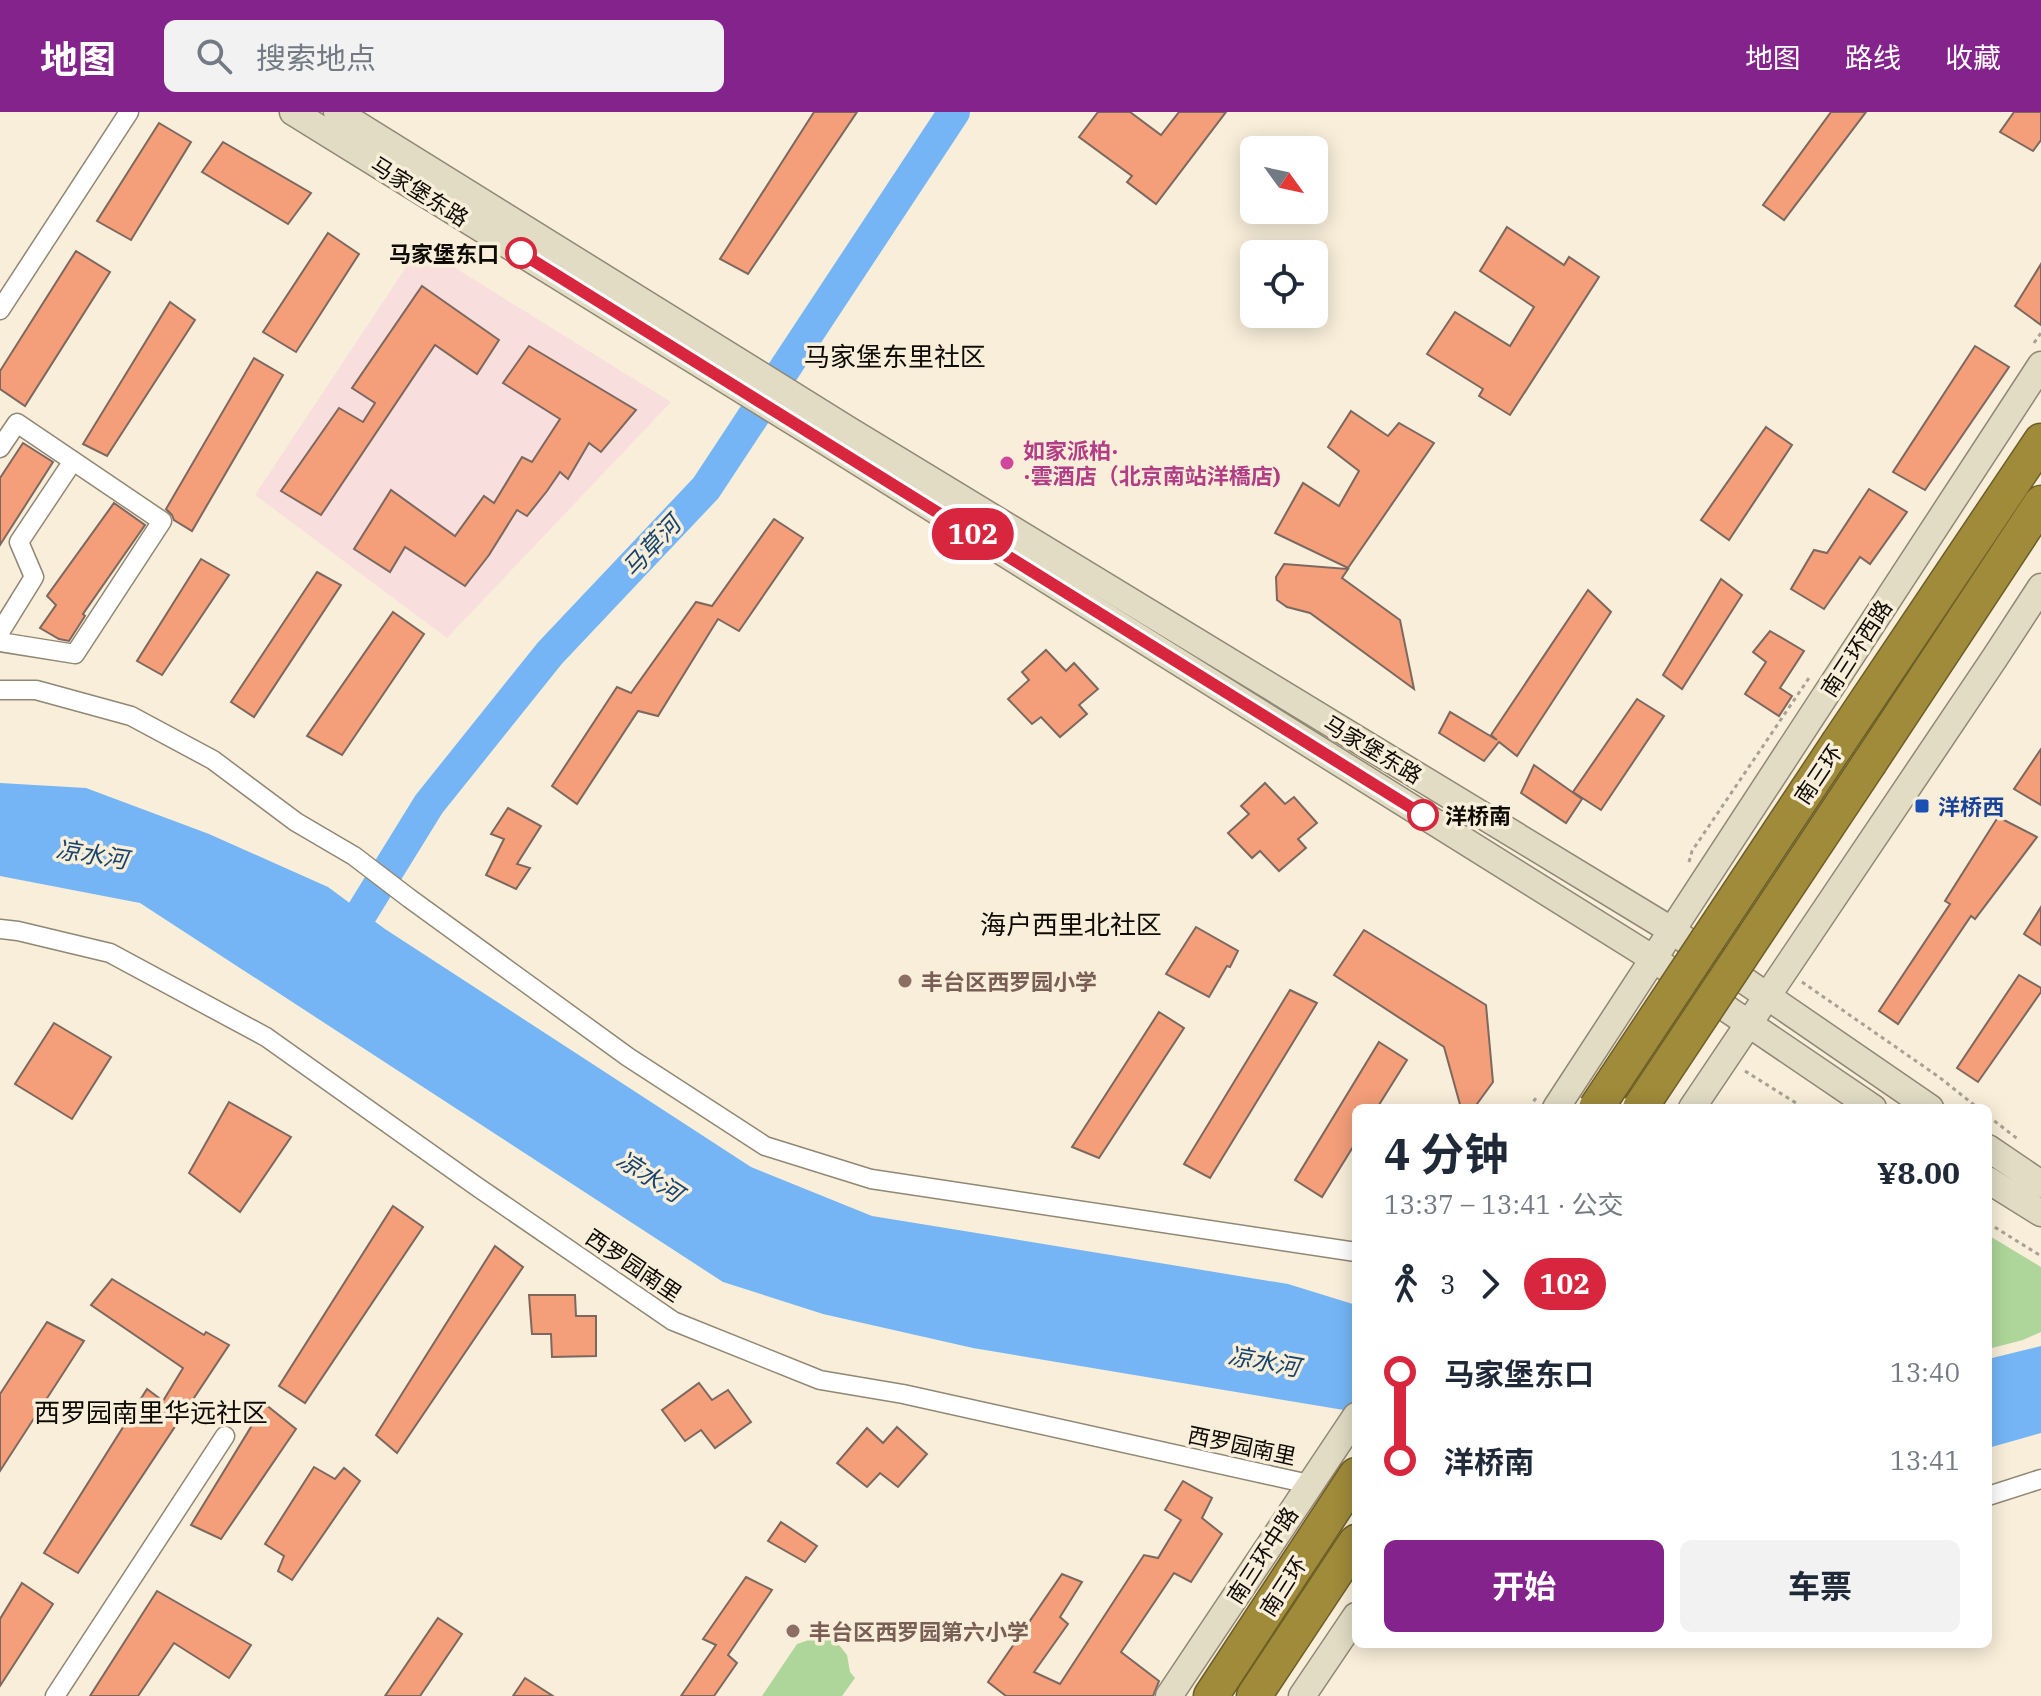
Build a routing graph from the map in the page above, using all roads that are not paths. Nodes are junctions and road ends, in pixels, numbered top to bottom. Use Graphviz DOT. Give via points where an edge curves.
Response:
graph roads {
  1 [pos="129,112"];
  2 [pos="293,112"];
  3 [pos="337,112"];
  4 [pos="0,310"];
  5 [pos="716,362"];
  6 [pos="2041,365"];
  7 [pos="838,436"];
  8 [pos="2041,441"];
  9 [pos="0,448"];
  10 [pos="73,461"];
  11 [pos="2041,503"];
  12 [pos="2041,587"];
  13 [pos="0,632"];
  14 [pos="0,642"];
  15 [pos="0,690"];
  16 [pos="0,929"];
  17 [pos="1671,930"];
  18 [pos="1652,958"];
  19 [pos="1767,997"];
  20 [pos="1749,1024"];
  21 [pos="1583,1064"];
  22 [pos="1558,1104"];
  23 [pos="1599,1104"];
  24 [pos="1643,1104"];
  25 [pos="1647,1104"];
  26 [pos="1695,1104"];
  27 [pos="1867,1104"];
  28 [pos="1924,1104"];
  29 [pos="1992,1151"];
  30 [pos="1992,1182"];
  31 [pos="2041,1184"];
  32 [pos="2041,1213"];
  33 [pos="1352,1251"];
  34 [pos="1352,1422"];
  35 [pos="225,1436"];
  36 [pos="2041,1479"];
  37 [pos="1352,1481"];
  38 [pos="1309,1484"];
  39 [pos="1992,1495"];
  40 [pos="1352,1548"];
  41 [pos="1352,1622"];
  42 [pos="1260,1690"];
  43 [pos="55,1696"];
  44 [pos="1169,1696"];
  45 [pos="1211,1696"];
  46 [pos="1302,1696"];
  1 -- 4 [label="street"];
  2 -- 5 [label="main road, 马家堡东路"];
  3 -- 5 [label="main road, 马家堡东路"];
  5 -- 7 [label="main road"];
  6 -- 17 [label="main road, 南三环西路"];
  7 -- 17 [label="main road, 马家堡东路"];
  7 -- 18 [label="main road, 马家堡东路"];
  8 -- 23 [label="highway, 南三环, bridge"];
  9 -- 10 [label="street" via="17,423"];
  10 -- 13 [label="street" via="19,542 34,577"];
  10 -- 14 [label="street" via="162,521 75,654"];
  11 -- 24 [label="highway, 南三环, bridge"];
  12 -- 19 [label="main road"];
  15 -- 33 [label="street" via="36,690 131,716 213,760 628,1057 765,1146 871,1179"];
  16 -- 38 [label="street, 西罗园南里" via="110,953 266,1037 673,1321 820,1380"];
  17 -- 18 [label="main road, 南三环西路"];
  17 -- 19 [label="main road, 马家堡东路"];
  18 -- 20 [label="main road, 马家堡东路"];
  18 -- 21 [label="main road"];
  19 -- 20 [label="main road"];
  19 -- 28 [label="main road, 马家堡东路"];
  20 -- 26 [label="main road"];
  20 -- 27 [label="main road, 马家堡东路"];
  21 -- 22 [label="main road"];
  21 -- 25 [label="main road"];
  29 -- 31 [label="main road"];
  30 -- 32 [label="main road"];
  34 -- 38 [label="main road, 南三环中路"];
  35 -- 43 [label="street"];
  36 -- 39 [label="street"];
  37 -- 45 [label="highway, 南三环"];
  38 -- 44 [label="main road, 南三环中路"];
  40 -- 42 [label="highway, 南三环"];
  41 -- 46 [label="main road"];
}
